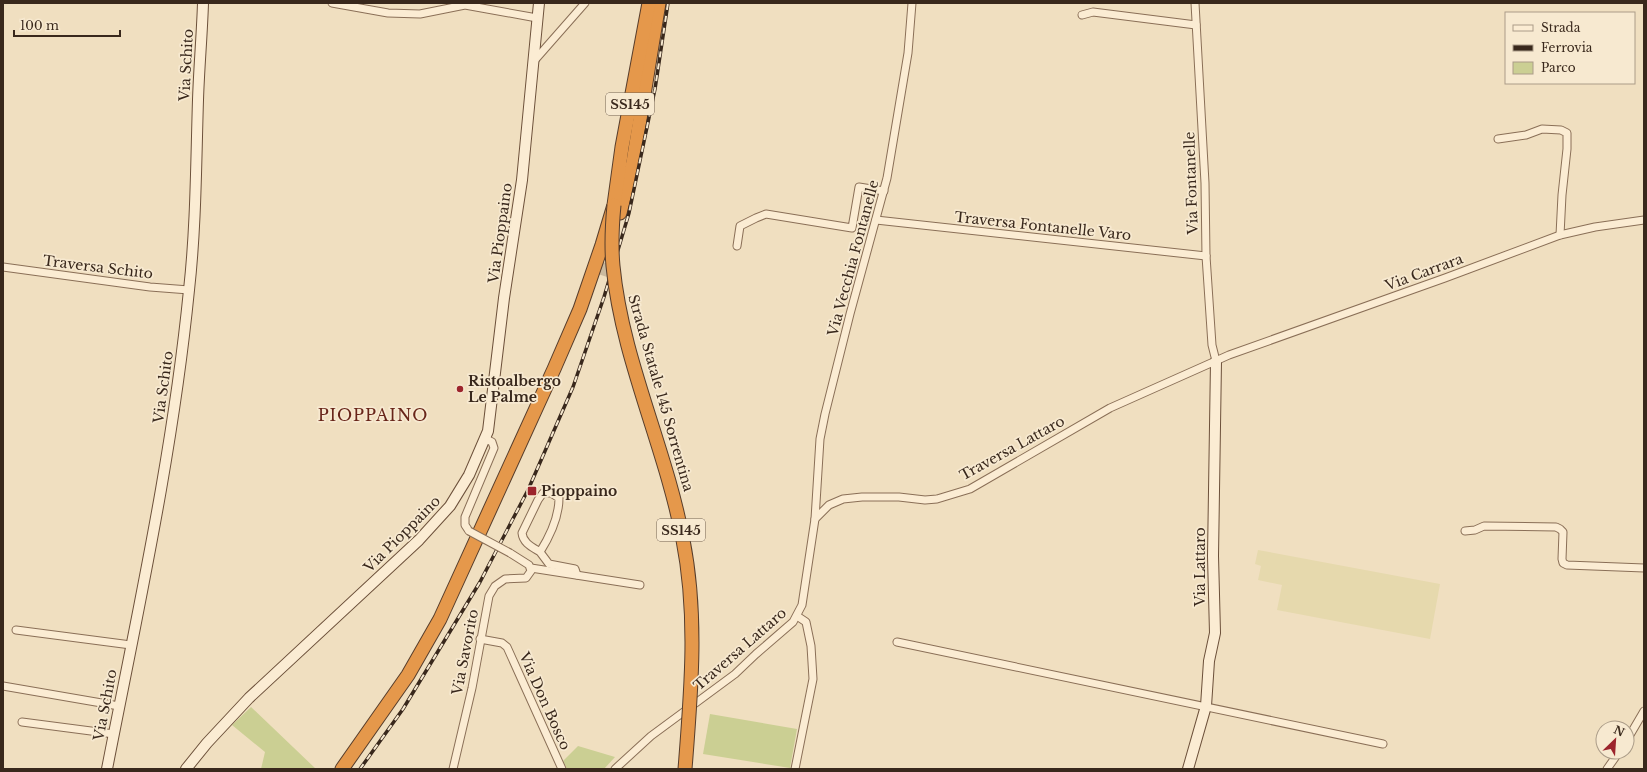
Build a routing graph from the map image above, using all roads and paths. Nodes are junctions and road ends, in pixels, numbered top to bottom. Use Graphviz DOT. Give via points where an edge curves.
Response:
graph roads {
  1 [pos="203,3"];
  2 [pos="332,3"];
  3 [pos="539,3"];
  4 [pos="584,3"];
  5 [pos="649,3"];
  6 [pos="659,3"];
  7 [pos="912,3"];
  8 [pos="1195,3"];
  9 [pos="1082,15"];
  10 [pos="537,18"];
  11 [pos="1196,25"];
  12 [pos="534,61"];
  13 [pos="1498,139"];
  14 [pos="884,191"];
  15 [pos="617,209"];
  16 [pos="876,220"];
  17 [pos="1644,220"];
  18 [pos="1560,235"];
  19 [pos="737,246"];
  20 [pos="1206,256"];
  21 [pos="3,267"];
  22 [pos="601,275"];
  23 [pos="189,290"];
  24 [pos="1216,361"];
  25 [pos="486,439"];
  26 [pos="510,467"];
  27 [pos="815,519"];
  28 [pos="1465,531"];
  29 [pos="540,552"];
  30 [pos="531,568"];
  31 [pos="1644,568"];
  32 [pos="577,575"];
  33 [pos="640,585"];
  34 [pos="797,616"];
  35 [pos="16,630"];
  36 [pos="480,639"];
  37 [pos="897,642"];
  38 [pos="131,645"];
  39 [pos="3,686"];
  40 [pos="119,706"];
  41 [pos="1206,706"];
  42 [pos="1644,711"];
  43 [pos="22,722"];
  44 [pos="1635,726"];
  45 [pos="114,734"];
  46 [pos="1383,744"];
  47 [pos="1613,760"];
  48 [pos="107,769"];
  49 [pos="186,769"];
  50 [pos="342,769"];
  51 [pos="453,769"];
  52 [pos="562,769"];
  53 [pos="615,769"];
  54 [pos="685,769"];
  55 [pos="795,769"];
  56 [pos="1188,769"];
  57 [pos="1607,769"];
  1 -- 23 [label="street, Via Schito"];
  2 -- 10 [label="street" via="420,14 465,5"];
  3 -- 10 [label="street, Via Pioppaino"];
  4 -- 12 [label="street"];
  5 -- 15 [label="highway, Strada Statale 145 Sorrentina / SS145" via="624,141"];
  6 -- 15 [label="highway" via="633,162"];
  7 -- 14 [label="street, Via Vecchia Fontanelle" via="908,53"];
  8 -- 11 [label="street, Via Fontanelle"];
  9 -- 11 [label="street" via="1093,12"];
  10 -- 12 [label="street, Via Pioppaino"];
  11 -- 20 [label="street, Via Fontanelle" via="1205,182"];
  12 -- 25 [label="street, Via Pioppaino" via="522,180"];
  13 -- 18 [label="street" via="1526,135 1542,129 1561,130 1567,133"];
  14 -- 16 [label="street, Via Vecchia Fontanelle"];
  14 -- 19 [label="street" via="859,187 852,228 766,214 740,226"];
  15 -- 26 [label="highway, bridge" via="580,309"];
  15 -- 54 [label="highway, Strada Statale 145 Sorrentina / SS145, bridge" via="612,247 618,299 630,350 677,510 685,549 692,619 692,655"];
  16 -- 20 [label="street, Traversa Fontanelle Varo"];
  16 -- 27 [label="street, Via Vecchia Fontanelle" via="825,414 820,439"];
  17 -- 18 [label="street, Via Carrara"];
  18 -- 24 [label="street, Via Carrara"];
  20 -- 24 [label="street, Via Fontanelle" via="1212,345"];
  21 -- 23 [label="street, Traversa Schito"];
  22 -- 26 [label="highway" via="549,400"];
  23 -- 38 [label="street, Via Schito" via="175,406 156,523"];
  24 -- 27 [label="street, Traversa Lattaro" via="1110,408 970,489 925,500 899,497 843,499 829,505"];
  24 -- 41 [label="street, Via Lattaro" via="1213,556 1215,633 1209,661"];
  25 -- 30 [label="street, bridge" via="492,442 494,448 465,517 465,525 469,530 526,562"];
  25 -- 49 [label="street, Via Pioppaino" via="470,475 450,506 419,540 249,698 206,743"];
  26 -- 50 [label="highway" via="455,588 422,652 396,694"];
  27 -- 34 [label="street, Traversa Lattaro" via="802,605"];
  28 -- 31 [label="street" via="1484,526 1556,528 1563,532 1562,559 1567,565"];
  29 -- 29 [label="street" via="556,519 559,505 559,498 551,492 543,493 538,500 522,533 523,539"];
  29 -- 32 [label="street" via="549,564 574,569"];
  30 -- 32 [label="street"];
  30 -- 36 [label="street, Via Savorito" via="526,578 505,578 495,586 487,602"];
  32 -- 33 [label="street"];
  34 -- 53 [label="street, Traversa Lattaro" via="735,674 651,736"];
  34 -- 55 [label="street" via="806,622 811,646 813,679"];
  35 -- 38 [label="street"];
  36 -- 51 [label="street, Via Savorito" via="472,688"];
  36 -- 52 [label="street, Via Don Bosco" via="502,643 507,647"];
  37 -- 41 [label="street"];
  38 -- 40 [label="street, Via Schito"];
  39 -- 40 [label="street"];
  40 -- 45 [label="street, Via Schito"];
  41 -- 46 [label="street"];
  41 -- 56 [label="street, Via Lattaro"];
  42 -- 44 [label="street"];
  43 -- 45 [label="street"];
  45 -- 48 [label="street, Via Schito"];
  47 -- 57 [label="street"];
}
